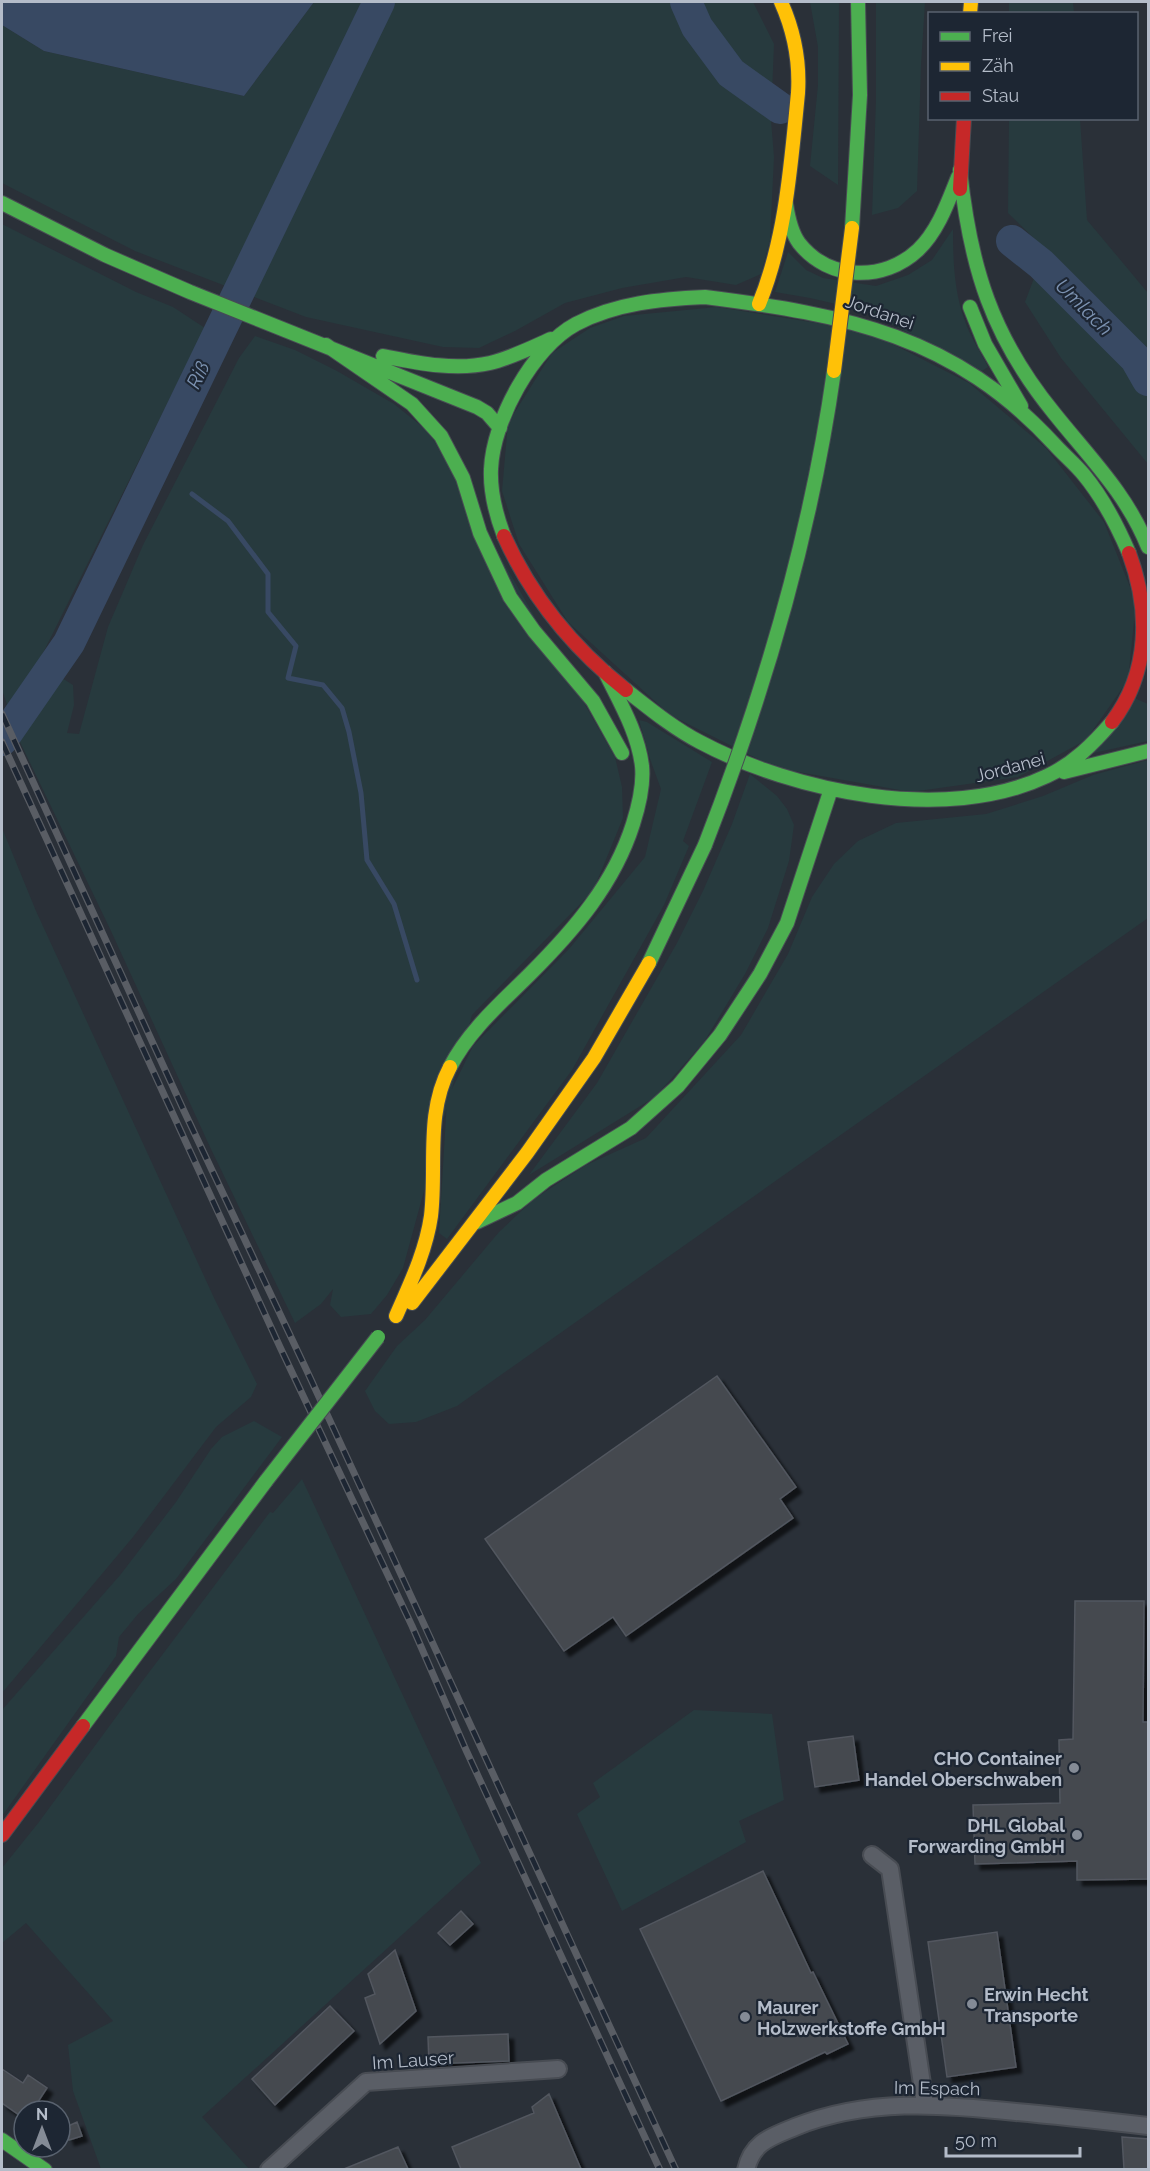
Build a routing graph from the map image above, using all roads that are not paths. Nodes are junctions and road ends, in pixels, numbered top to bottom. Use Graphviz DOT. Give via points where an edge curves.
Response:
graph roads {
  1 [pos="781,2"];
  2 [pos="858,2"];
  3 [pos="964,120"];
  4 [pos="960,170"];
  5 [pos="785,200"];
  6 [pos="2,203"];
  7 [pos="960,259"];
  8 [pos="965,289"];
  9 [pos="759,304"];
  10 [pos="558,336"];
  11 [pos="326,345"];
  12 [pos="1024,412"];
  13 [pos="500,428"];
  14 [pos="1149,547"];
  15 [pos="605,672"];
  16 [pos="1149,751"];
  17 [pos="624,762"];
  18 [pos="1054,775"];
  19 [pos="629,781"];
  20 [pos="831,789"];
  21 [pos="634,823"];
  22 [pos="474,1223"];
  23 [pos="396,1316"];
  24 [pos="2,1835"];
  25 [pos="872,1855"];
  26 [pos="558,2069"];
  27 [pos="925,2104"];
  28 [pos="1149,2126"];
  29 [pos="2,2140"];
  30 [pos="45,2169"];
  31 [pos="269,2169"];
  32 [pos="746,2169"];
  1 -- 5 [label="main road" via="792,28 799,64"];
  2 -- 22 [label="main road, bridge" via="860,95 852,228 837,360 821,456 766,671 705,845 652,957 594,1058"];
  3 -- 4 [label="main road"];
  4 -- 5 [label="main road" via="946,208 919,250 880,273 857,275 835,270 815,259 799,243 789,222"];
  4 -- 7 [label="main road"];
  4 -- 14 [label="main road" via="972,258 1004,341 1028,379 1126,501"];
  5 -- 9 [label="main road" via="769,281"];
  6 -- 11 [label="main road" via="161,280"];
  8 -- 12 [label="main road" via="985,344"];
  9 -- 10 [label="main road, Jordanei" via="705,297 627,304"];
  9 -- 12 [label="main road, Jordanei" via="865,323 908,339 955,364"];
  10 -- 11 [label="main road" via="506,359 480,365 409,361"];
  10 -- 13 [label="main road, Jordanei" via="538,356"];
  11 -- 13 [label="main road" via="477,407"];
  11 -- 17 [label="main road" via="412,404 441,436 463,478 480,533 510,597 593,701"];
  12 -- 18 [label="main road, Jordanei" via="1089,481 1116,525 1142,587 1146,614 1139,694 1099,738"];
  13 -- 15 [label="main road, Jordanei" via="490,478 507,543 527,581 559,623"];
  15 -- 20 [label="main road, Jordanei" via="704,745 773,774"];
  15 -- 21 [label="main road" via="641,757 641,797"];
  16 -- 18 [label="main road"];
  18 -- 20 [label="main road, Jordanei" via="1005,790 941,799"];
  19 -- 21 [label="main road"];
  20 -- 22 [label="main road" via="787,922 766,964 720,1035 678,1086 631,1128 546,1180 517,1203"];
  21 -- 23 [label="main road" via="610,879 577,924 498,1005 462,1048 443,1080 433,1120 431,1215 420,1257"];
  22 -- 23 [label="main road" via="416,1299"];
  23 -- 24 [label="main road, bridge" via="266,1481"];
  25 -- 27 [label="street" via="890,1869"];
  26 -- 31 [label="street, Im Lauser" via="366,2082"];
  27 -- 28 [label="street, Im Espach"];
  27 -- 32 [label="street, Im Espach" via="861,2109 816,2119 760,2145 750,2154"];
  29 -- 30 [label="main road"];
}
